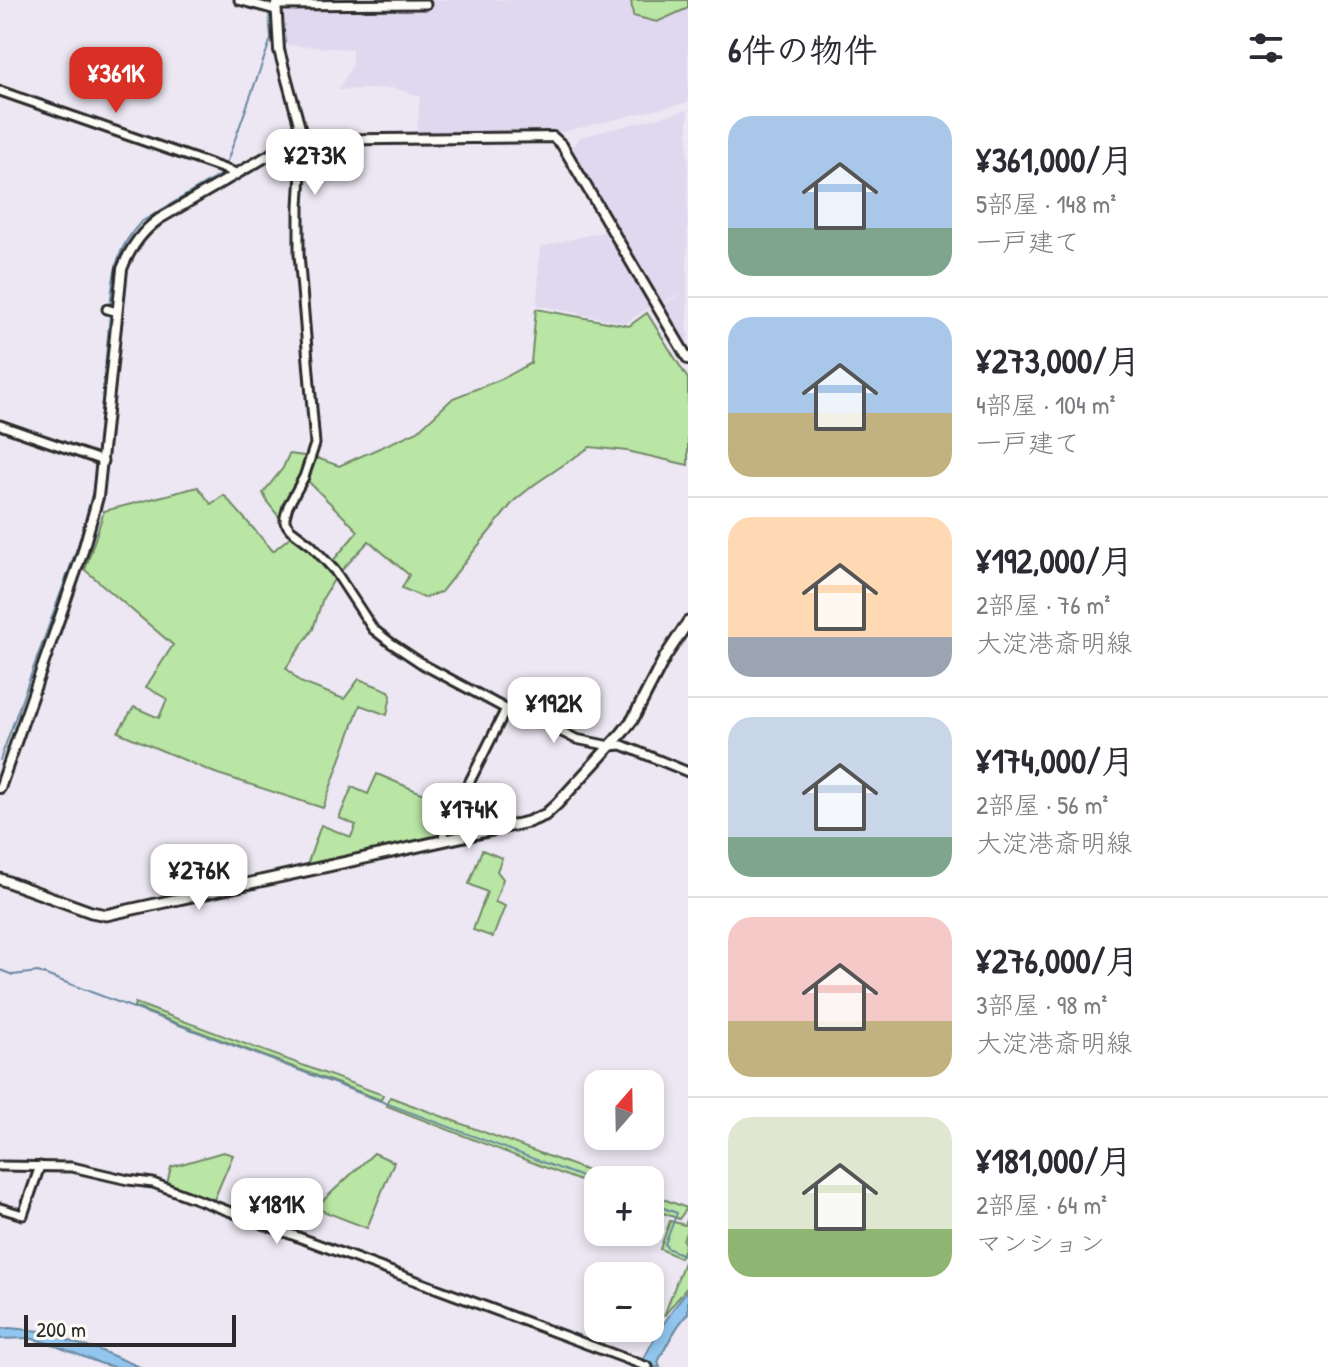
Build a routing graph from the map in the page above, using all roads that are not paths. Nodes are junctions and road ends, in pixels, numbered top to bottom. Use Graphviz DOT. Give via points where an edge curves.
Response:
graph roads {
  1 [pos="239,0"];
  2 [pos="426,4"];
  3 [pos="272,6"];
  4 [pos="0,91"];
  5 [pos="303,139"];
  6 [pos="229,171"];
  7 [pos="688,359"];
  8 [pos="0,425"];
  9 [pos="99,459"];
  10 [pos="688,622"];
  11 [pos="506,709"];
  12 [pos="610,746"];
  13 [pos="688,772"];
  14 [pos="0,788"];
  15 [pos="442,841"];
  16 [pos="0,879"];
  17 [pos="40,1166"];
  18 [pos="1,1169"];
  19 [pos="0,1208"];
  20 [pos="644,1366"];
  1 -- 3 [label="street"];
  2 -- 3 [label="street"];
  3 -- 5 [label="street"];
  4 -- 6 [label="street"];
  5 -- 6 [label="street"];
  5 -- 7 [label="street" via="556,139"];
  5 -- 11 [label="street" via="299,254 315,444 285,522 335,571 373,629 424,665"];
  6 -- 9 [label="street" via="159,219 129,252 112,311"];
  8 -- 9 [label="street"];
  9 -- 14 [label="street" via="98,497 82,554"];
  10 -- 12 [label="main road" via="633,719"];
  11 -- 12 [label="street" via="576,739"];
  11 -- 15 [label="street"];
  12 -- 13 [label="street" via="622,745"];
  12 -- 15 [label="main road" via="545,815"];
  15 -- 16 [label="main road" via="106,915"];
  17 -- 18 [label="street"];
  17 -- 19 [label="street" via="23,1215"];
  17 -- 20 [label="street" via="153,1183"];
}
